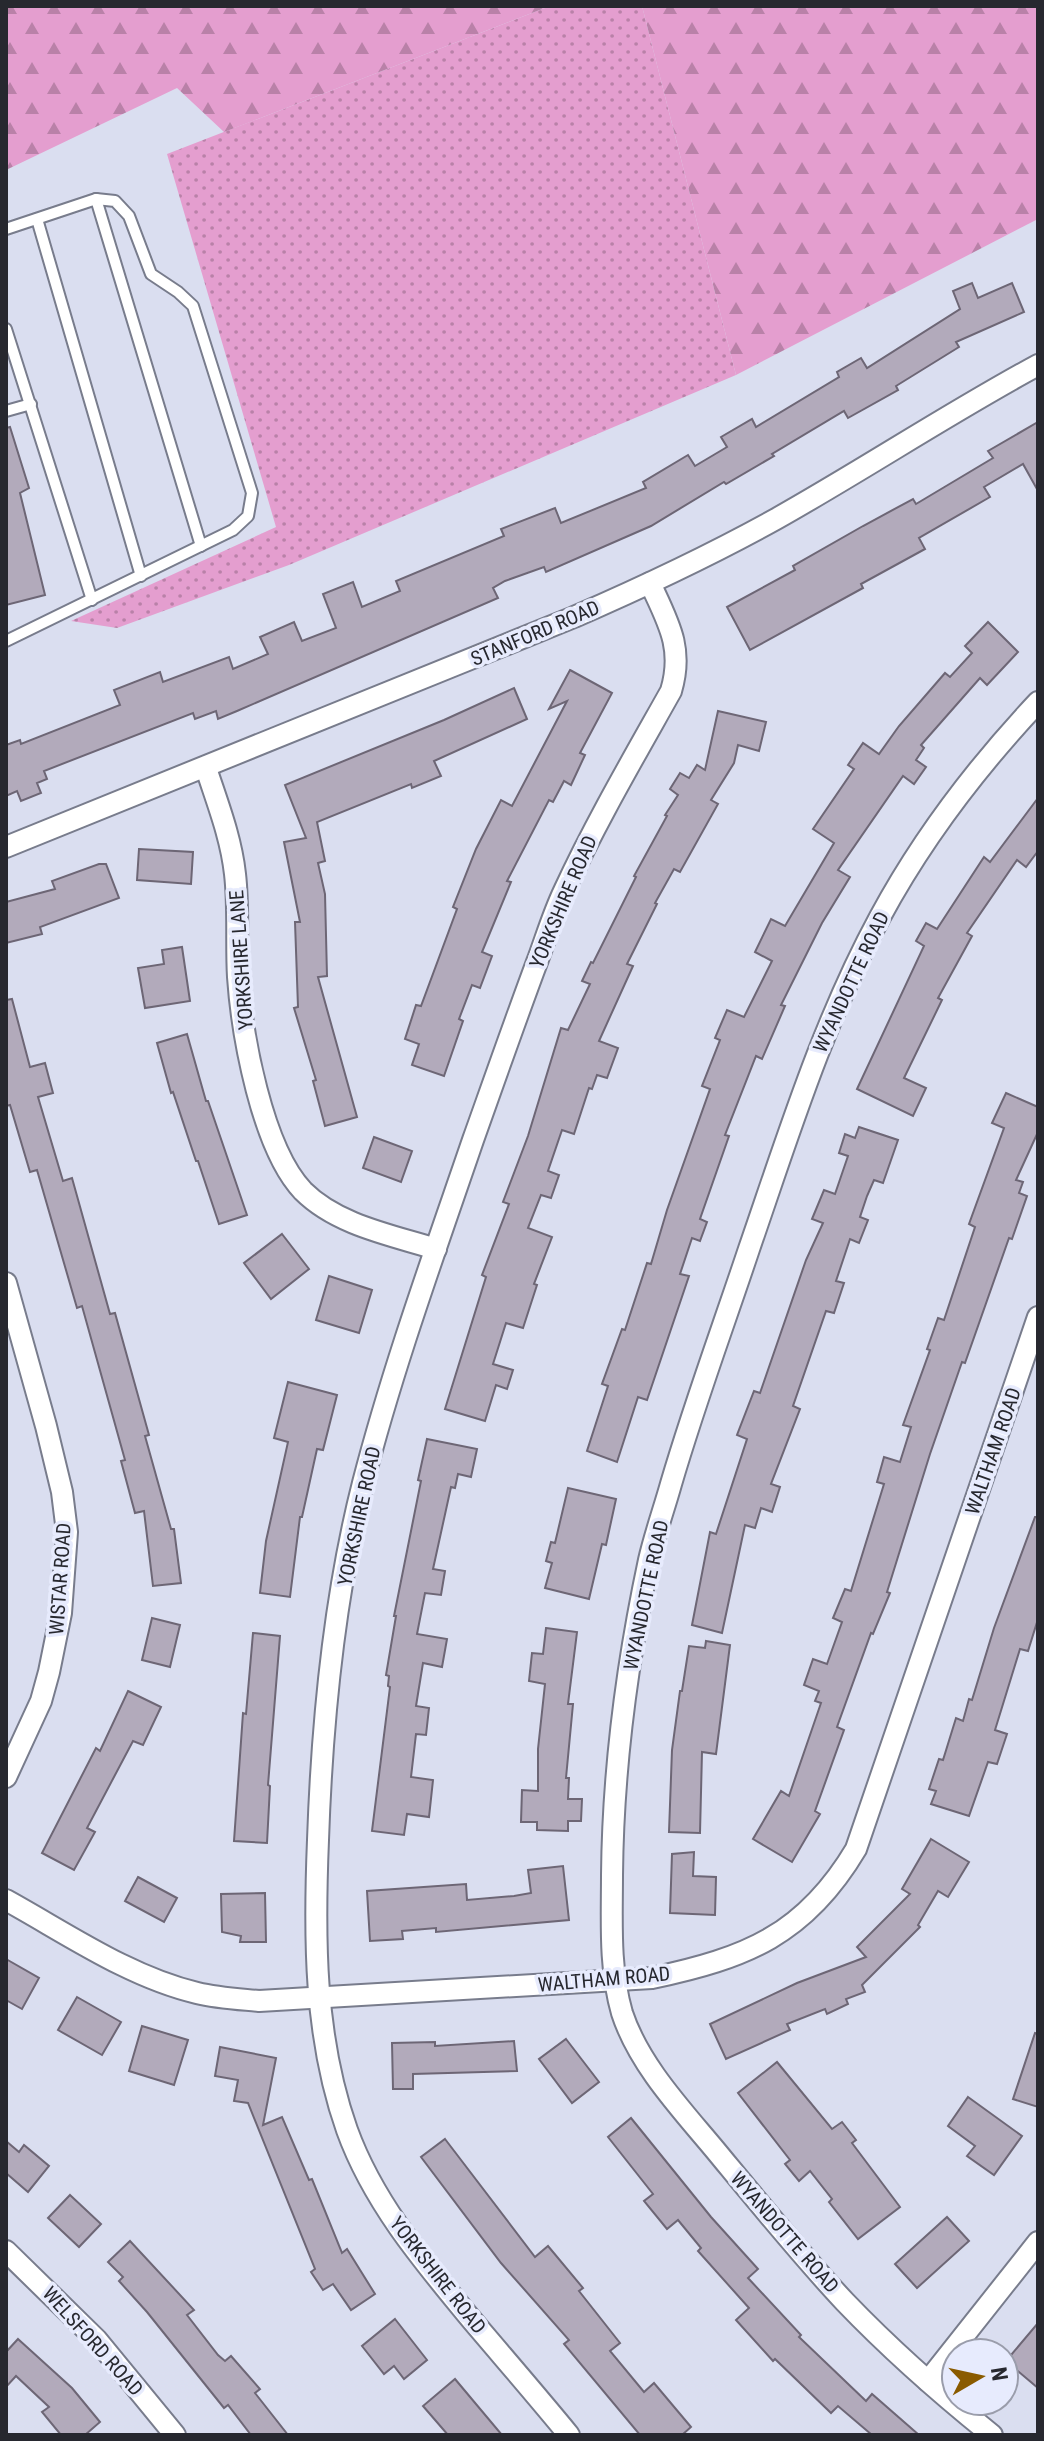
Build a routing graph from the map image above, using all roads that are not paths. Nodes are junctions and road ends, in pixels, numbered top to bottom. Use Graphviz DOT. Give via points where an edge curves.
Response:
graph roads {
  1 [pos="96,199"];
  2 [pos="37,219"];
  3 [pos="6,229"];
  4 [pos="6,329"];
  5 [pos="1038,365"];
  6 [pos="31,404"];
  7 [pos="6,411"];
  8 [pos="201,546"];
  9 [pos="141,576"];
  10 [pos="650,583"];
  11 [pos="92,600"];
  12 [pos="6,641"];
  13 [pos="1038,702"];
  14 [pos="206,768"];
  15 [pos="6,847"];
  16 [pos="436,1249"];
  17 [pos="6,1283"];
  18 [pos="1038,1317"];
  19 [pos="6,1777"];
  20 [pos="6,1900"];
  21 [pos="616,1981"];
  22 [pos="318,1997"];
  23 [pos="1038,2242"];
  24 [pos="6,2251"];
  25 [pos="928,2381"];
  26 [pos="175,2435"];
  27 [pos="569,2435"];
  28 [pos="992,2435"];
  1 -- 2 [label="lane"];
  1 -- 8 [label="lane"];
  1 -- 8 [label="lane" via="115,201 129,216 151,274 193,306 252,493 248,516"];
  2 -- 3 [label="lane"];
  2 -- 9 [label="lane"];
  4 -- 6 [label="lane"];
  5 -- 10 [label="street, STANFORD ROAD" via="775,520"];
  6 -- 7 [label="lane"];
  6 -- 11 [label="lane"];
  8 -- 9 [label="lane"];
  9 -- 11 [label="lane"];
  10 -- 14 [label="street, STANFORD ROAD"];
  10 -- 16 [label="street, YORKSHIRE ROAD" via="677,651 671,691 561,897"];
  11 -- 12 [label="lane"];
  13 -- 21 [label="street, WYANDOTTE ROAD" via="943,818 893,892 847,983 808,1075 683,1445 650,1556 631,1655 613,1846"];
  14 -- 15 [label="street, STANFORD ROAD"];
  14 -- 16 [label="street, YORKSHIRE LANE" via="235,868 245,1039 265,1117 290,1174 304,1192 337,1216"];
  16 -- 22 [label="street, YORKSHIRE ROAD" via="388,1394 349,1549 319,1797"];
  17 -- 19 [label="street, WISTAR ROAD" via="46,1426 67,1532 61,1613 49,1672"];
  18 -- 21 [label="street, WALTHAM ROAD" via="871,1813 845,1867 801,1918 742,1953 706,1967"];
  20 -- 22 [label="street, WALTHAM ROAD" via="118,1961 194,1993 259,2001"];
  21 -- 22 [label="street, WALTHAM ROAD"];
  21 -- 25 [label="street, WYANDOTTE ROAD" via="635,2043 688,2117 845,2302"];
  22 -- 27 [label="street, YORKSHIRE ROAD" via="346,2127 387,2210"];
  23 -- 25 [label="street"];
  24 -- 26 [label="street, WELSFORD ROAD" via="97,2340"];
  25 -- 28 [label="street, WYANDOTTE ROAD"];
}
